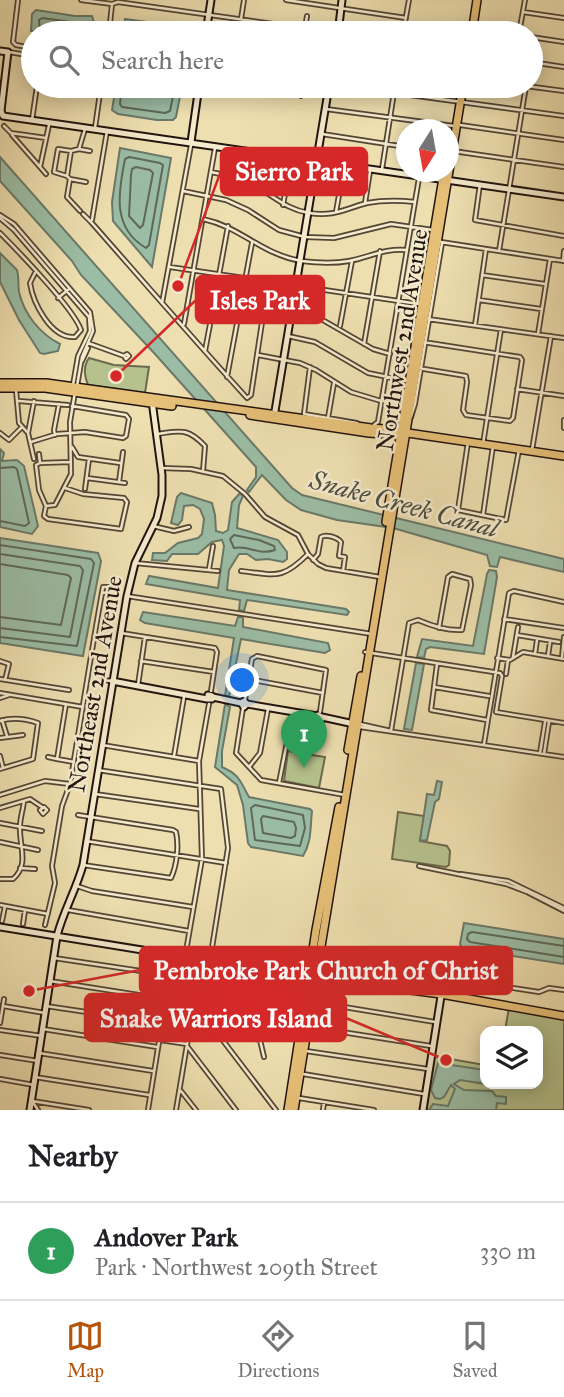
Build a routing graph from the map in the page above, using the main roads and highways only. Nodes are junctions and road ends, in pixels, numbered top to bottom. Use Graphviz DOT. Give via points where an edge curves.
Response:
graph roads {
  1 [pos="475,0"];
  2 [pos="471,21"];
  3 [pos="459,98"];
  4 [pos="455,119"];
  5 [pos="444,182"];
  6 [pos="437,231"];
  7 [pos="425,305"];
  8 [pos="421,342"];
  9 [pos="412,381"];
  10 [pos="0,385"];
  11 [pos="75,388"];
  12 [pos="404,433"];
  13 [pos="564,456"];
  14 [pos="312,975"];
  15 [pos="564,1014"];
  16 [pos="297,1074"];
  17 [pos="290,1106"];
  1 -- 2 [label="main road"];
  3 -- 4 [label="main road, Northwest 2nd Avenue"];
  5 -- 6 [label="main road, Northwest 2nd Avenue"];
  6 -- 7 [label="main road, Northwest 2nd Avenue"];
  6 -- 7 [label="main road, Northwest 2nd Avenue" via="440,242"];
  7 -- 8 [label="main road, Northwest 2nd Avenue"];
  7 -- 8 [label="main road, Northwest 2nd Avenue" via="428,318"];
  8 -- 9 [label="main road, Northwest 2nd Avenue"];
  9 -- 12 [label="main road, Northwest 2nd Avenue"];
  9 -- 12 [label="main road, Northwest 2nd Avenue"];
  10 -- 11 [label="main road"];
  10 -- 11 [label="main road" via="46,383"];
  11 -- 12 [label="main road" via="369,433"];
  12 -- 13 [label="main road"];
  12 -- 14 [label="main road, Northwest 2nd Avenue"];
  14 -- 15 [label="main road"];
  14 -- 16 [label="main road"];
  14 -- 16 [label="main road"];
  16 -- 17 [label="main road"];
  16 -- 17 [label="main road"];
}
